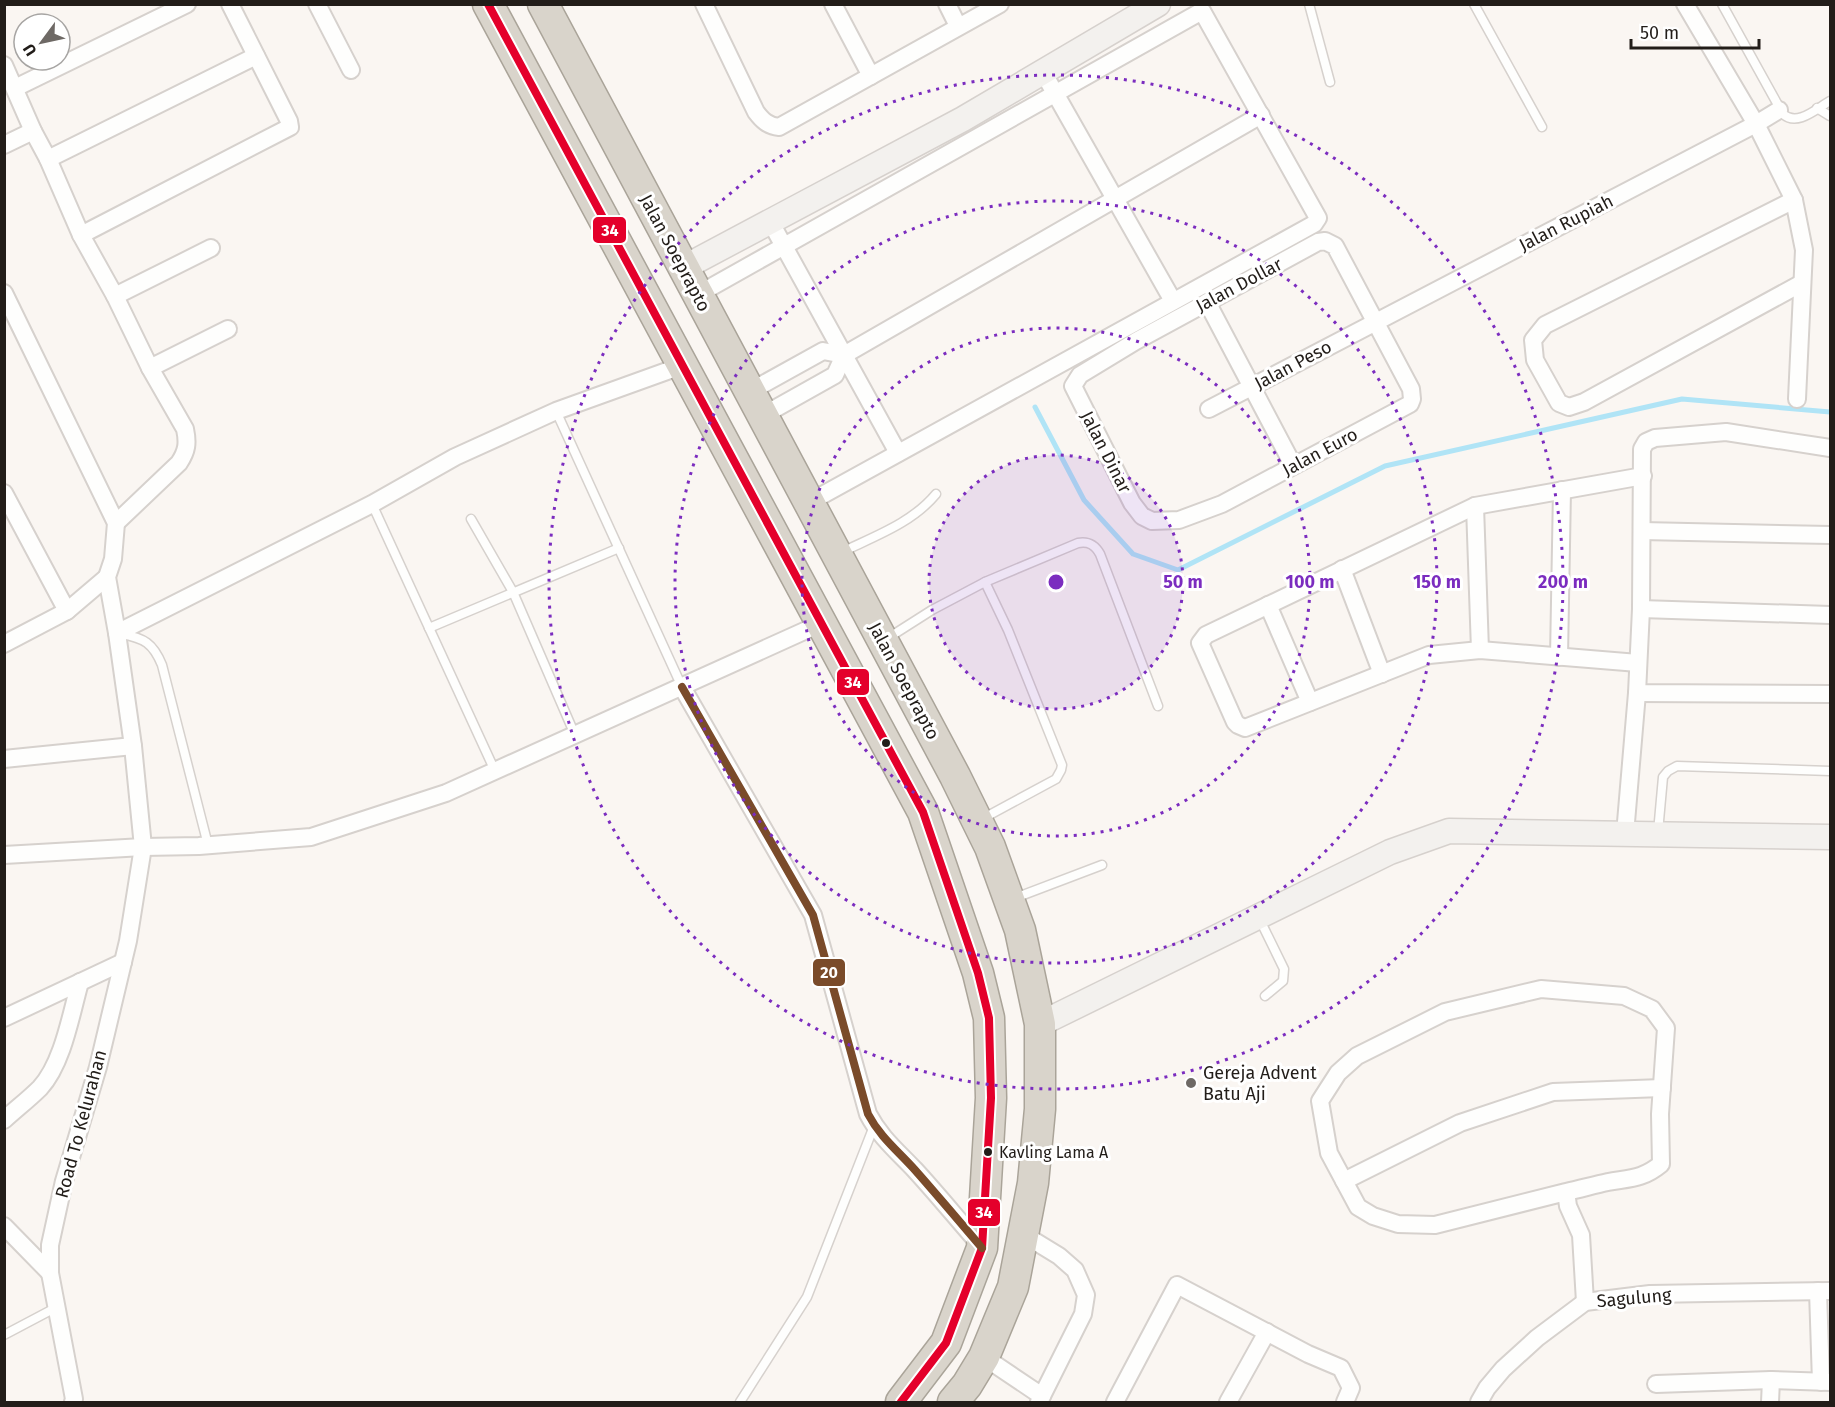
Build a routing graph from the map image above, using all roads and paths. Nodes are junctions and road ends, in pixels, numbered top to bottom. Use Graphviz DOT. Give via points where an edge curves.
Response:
graph roads {
  1 [pos="187,4"];
  2 [pos="230,4"];
  3 [pos="317,4"];
  4 [pos="488,4"];
  5 [pos="543,4"];
  6 [pos="704,4"];
  7 [pos="833,4"];
  8 [pos="947,4"];
  9 [pos="1000,4"];
  10 [pos="1158,4"];
  11 [pos="1309,4"];
  12 [pos="1474,4"];
  13 [pos="1685,4"];
  14 [pos="1722,4"];
  15 [pos="958,26"];
  16 [pos="256,56"];
  17 [pos="4,65"];
  18 [pos="351,70"];
  19 [pos="1043,72"];
  20 [pos="871,76"];
  21 [pos="1330,82"];
  22 [pos="15,88"];
  23 [pos="1056,94"];
  24 [pos="1830,101"];
  25 [pos="1817,108"];
  26 [pos="1779,110"];
  27 [pos="1261,115"];
  28 [pos="1830,116"];
  29 [pos="1756,124"];
  30 [pos="1542,127"];
  31 [pos="33,131"];
  32 [pos="4,145"];
  33 [pos="48,159"];
  34 [pos="1115,200"];
  35 [pos="1794,200"];
  36 [pos="770,221"];
  37 [pos="81,235"];
  38 [pos="783,246"];
  39 [pos="212,248"];
  40 [pos="683,268"];
  41 [pos="1802,283"];
  42 [pos="4,293"];
  43 [pos="697,295"];
  44 [pos="115,296"];
  45 [pos="1173,302"];
  46 [pos="1207,303"];
  47 [pos="1376,321"];
  48 [pos="228,329"];
  49 [pos="844,356"];
  50 [pos="681,366"];
  51 [pos="150,368"];
  52 [pos="1073,386"];
  53 [pos="1251,387"];
  54 [pos="1797,399"];
  55 [pos="756,404"];
  56 [pos="1209,409"];
  57 [pos="556,411"];
  58 [pos="1830,448"];
  59 [pos="898,453"];
  60 [pos="1293,465"];
  61 [pos="1643,476"];
  62 [pos="1562,490"];
  63 [pos="4,493"];
  64 [pos="936,494"];
  65 [pos="808,503"];
  66 [pos="372,504"];
  67 [pos="1475,506"];
  68 [pos="1142,516"];
  69 [pos="471,519"];
  70 [pos="116,523"];
  71 [pos="1642,531"];
  72 [pos="1830,535"];
  73 [pos="619,548"];
  74 [pos="836,555"];
  75 [pos="1342,569"];
  76 [pos="107,577"];
  77 [pos="985,582"];
  78 [pos="513,592"];
  79 [pos="1268,605"];
  80 [pos="1641,609"];
  81 [pos="67,611"];
  82 [pos="1830,615"];
  83 [pos="822,623"];
  84 [pos="429,628"];
  85 [pos="117,633"];
  86 [pos="883,642"];
  87 [pos="4,644"];
  88 [pos="1480,650"];
  89 [pos="1559,657"];
  90 [pos="1638,663"];
  91 [pos="1382,674"];
  92 [pos="682,687"];
  93 [pos="1637,693"];
  94 [pos="1830,694"];
  95 [pos="1310,702"];
  96 [pos="1158,706"];
  97 [pos="575,735"];
  98 [pos="133,746"];
  99 [pos="4,759"];
  100 [pos="495,771"];
  101 [pos="1830,771"];
  102 [pos="977,821"];
  103 [pos="1625,834"];
  104 [pos="1657,834"];
  105 [pos="1830,837"];
  106 [pos="208,845"];
  107 [pos="143,847"];
  108 [pos="4,855"];
  109 [pos="1102,865"];
  110 [pos="1009,900"];
  111 [pos="1258,917"];
  112 [pos="123,962"];
  113 [pos="80,982"];
  114 [pos="1265,996"];
  115 [pos="4,1018"];
  116 [pos="1040,1024"];
  117 [pos="1662,1088"];
  118 [pos="4,1119"];
  119 [pos="874,1126"];
  120 [pos="1344,1181"];
  121 [pos="1566,1192"];
  122 [pos="4,1226"];
  123 [pos="1023,1234"];
  124 [pos="982,1248"];
  125 [pos="50,1273"];
  126 [pos="1824,1291"];
  127 [pos="1585,1302"];
  128 [pos="57,1307"];
  129 [pos="1267,1332"];
  130 [pos="4,1335"];
  131 [pos="984,1357"];
  132 [pos="1771,1380"];
  133 [pos="1826,1382"];
  134 [pos="1656,1384"];
  135 [pos="1040,1400"];
  136 [pos="76,1401"];
  137 [pos="740,1402"];
  138 [pos="901,1402"];
  139 [pos="953,1402"];
  140 [pos="1116,1402"];
  141 [pos="1228,1402"];
  142 [pos="1345,1402"];
  143 [pos="1479,1402"];
  144 [pos="1770,1402"];
  1 -- 22 [label="street"];
  2 -- 16 [label="street"];
  3 -- 18 [label="street"];
  4 -- 50 [label="highway"];
  5 -- 40 [label="highway, Jalan Soeprapto"];
  6 -- 20 [label="street" via="756,112 772,126 779,127"];
  7 -- 20 [label="street"];
  8 -- 15 [label="street"];
  9 -- 15 [label="street"];
  10 -- 19 [label="street"];
  11 -- 21 [label="lane"];
  12 -- 30 [label="lane"];
  13 -- 29 [label="street"];
  14 -- 26 [label="lane"];
  15 -- 20 [label="street"];
  16 -- 33 [label="street"];
  16 -- 37 [label="street" via="290,127"];
  17 -- 22 [label="street"];
  19 -- 23 [label="street"];
  19 -- 36 [label="street"];
  22 -- 31 [label="street"];
  23 -- 27 [label="street" via="1202,11"];
  23 -- 34 [label="street"];
  23 -- 38 [label="street"];
  24 -- 25 [label="lane"];
  25 -- 26 [label="lane" via="1797,120 1787,118"];
  25 -- 28 [label="lane"];
  26 -- 29 [label="street, Jalan Rupiah"];
  27 -- 34 [label="street"];
  27 -- 45 [label="street" via="1318,218 1314,224"];
  29 -- 35 [label="street"];
  29 -- 47 [label="street, Jalan Rupiah"];
  31 -- 32 [label="street"];
  31 -- 33 [label="street"];
  33 -- 37 [label="street"];
  34 -- 45 [label="street"];
  34 -- 49 [label="street"];
  35 -- 41 [label="street" via="1804,250"];
  35 -- 41 [label="street" via="1545,325 1533,340 1535,360 1559,403 1569,406 1584,402"];
  36 -- 38 [label="street"];
  36 -- 40 [label="street"];
  37 -- 44 [label="street"];
  38 -- 43 [label="street"];
  38 -- 49 [label="street"];
  39 -- 44 [label="street"];
  40 -- 43 [label="highway, Jalan Soeprapto"];
  41 -- 54 [label="street"];
  42 -- 70 [label="street"];
  43 -- 55 [label="highway, Jalan Soeprapto"];
  44 -- 51 [label="street"];
  45 -- 59 [label="street"];
  46 -- 47 [label="street, Jalan Dollar" via="1325,241 1335,246"];
  46 -- 52 [label="street, Jalan Dollar" via="1080,375"];
  46 -- 53 [label="street"];
  47 -- 53 [label="street, Jalan Peso"];
  47 -- 60 [label="street, Jalan Euro" via="1411,389 1410,404"];
  48 -- 51 [label="street"];
  49 -- 55 [label="street" via="836,375"];
  49 -- 55 [label="street" via="823,351"];
  49 -- 59 [label="street"];
  50 -- 57 [label="street"];
  50 -- 83 [label="highway"];
  51 -- 70 [label="street" via="185,429 186,452"];
  52 -- 68 [label="street, Jalan Dinar"];
  53 -- 56 [label="street, Jalan Peso"];
  53 -- 60 [label="street"];
  55 -- 65 [label="highway, Jalan Soeprapto"];
  57 -- 66 [label="street" via="455,457"];
  57 -- 73 [label="lane"];
  58 -- 61 [label="street" via="1726,432 1655,438 1642,449"];
  59 -- 65 [label="street"];
  60 -- 68 [label="street, Jalan Euro" via="1222,504 1179,520 1152,521"];
  61 -- 62 [label="street"];
  61 -- 71 [label="street"];
  62 -- 67 [label="street"];
  62 -- 89 [label="street"];
  63 -- 81 [label="street"];
  64 -- 74 [label="lane" via="905,521"];
  65 -- 74 [label="highway, Jalan Soeprapto"];
  66 -- 84 [label="lane"];
  66 -- 85 [label="street"];
  67 -- 75 [label="street"];
  67 -- 88 [label="street"];
  69 -- 78 [label="lane"];
  70 -- 76 [label="street"];
  71 -- 72 [label="street"];
  71 -- 80 [label="street"];
  73 -- 78 [label="lane"];
  73 -- 92 [label="lane"];
  74 -- 86 [label="highway, Jalan Soeprapto"];
  75 -- 79 [label="street"];
  75 -- 91 [label="street"];
  76 -- 81 [label="street"];
  76 -- 85 [label="street, Road To Kelurahan"];
  77 -- 86 [label="lane"];
  77 -- 96 [label="lane" via="1078,543 1092,544 1100,554"];
  77 -- 102 [label="lane" via="1061,760 1061,770 1056,779"];
  78 -- 84 [label="lane"];
  78 -- 97 [label="lane"];
  79 -- 95 [label="street"];
  79 -- 95 [label="street" via="1206,635 1201,647 1235,722 1241,727"];
  80 -- 82 [label="street"];
  80 -- 90 [label="street"];
  81 -- 87 [label="street"];
  83 -- 92 [label="street"];
  83 -- 124 [label="highway" via="923,812 978,973 989,1018 991,1098"];
  84 -- 100 [label="lane"];
  85 -- 98 [label="street, Road To Kelurahan"];
  85 -- 106 [label="lane" via="138,637 155,650 168,685"];
  86 -- 102 [label="highway, Jalan Soeprapto"];
  88 -- 89 [label="street"];
  88 -- 91 [label="street" via="1429,655"];
  89 -- 90 [label="street"];
  90 -- 93 [label="street"];
  91 -- 95 [label="street"];
  92 -- 97 [label="street"];
  92 -- 119 [label="street" via="813,915 841,1023"];
  93 -- 94 [label="street"];
  93 -- 103 [label="street"];
  97 -- 100 [label="street"];
  98 -- 99 [label="street"];
  98 -- 107 [label="street, Road To Kelurahan"];
  100 -- 106 [label="street" via="446,793 311,837"];
  101 -- 104 [label="lane" via="1677,766 1663,777"];
  102 -- 110 [label="highway, Jalan Soeprapto"];
  103 -- 104 [label="street"];
  103 -- 111 [label="street" via="1449,831 1390,852"];
  104 -- 105 [label="street"];
  106 -- 107 [label="street"];
  107 -- 108 [label="street"];
  107 -- 112 [label="street, Road To Kelurahan"];
  109 -- 110 [label="lane"];
  110 -- 116 [label="highway, Jalan Soeprapto" via="1020,930"];
  111 -- 114 [label="lane" via="1284,969 1283,981"];
  111 -- 116 [label="street"];
  112 -- 113 [label="street"];
  112 -- 125 [label="street, Road To Kelurahan" via="98,1067 64,1181 50,1245"];
  113 -- 115 [label="street"];
  113 -- 118 [label="street" via="57,1062 40,1087"];
  116 -- 123 [label="highway, Jalan Soeprapto" via="1040,1109"];
  117 -- 120 [label="street" via="1553,1092 1460,1123"];
  117 -- 120 [label="street" via="1666,1028 1652,1010 1624,996 1541,990 1446,1012 1358,1056 1338,1073 1320,1101 1329,1153"];
  117 -- 121 [label="street" via="1661,1164 1637,1178"];
  119 -- 124 [label="street"];
  119 -- 137 [label="lane" via="807,1297"];
  120 -- 121 [label="street" via="1358,1207 1398,1224 1435,1225"];
  121 -- 127 [label="street" via="1581,1234"];
  122 -- 125 [label="street"];
  123 -- 131 [label="highway, Jalan Soeprapto" via="1014,1287"];
  123 -- 135 [label="street" via="1074,1270 1086,1294 1083,1314"];
  124 -- 138 [label="highway" via="946,1342"];
  125 -- 128 [label="street, Road To Kelurahan"];
  126 -- 127 [label="street, Sagulung" via="1650,1294"];
  126 -- 133 [label="street"];
  127 -- 143 [label="street, Sagulung" via="1503,1369"];
  128 -- 130 [label="lane"];
  128 -- 136 [label="street, Road To Kelurahan"];
  129 -- 140 [label="street" via="1177,1285"];
  129 -- 141 [label="street"];
  129 -- 142 [label="street" via="1341,1368 1351,1388"];
  131 -- 135 [label="street"];
  131 -- 139 [label="highway, Jalan Soeprapto"];
  132 -- 133 [label="street"];
  132 -- 134 [label="street"];
  132 -- 144 [label="street"];
}
